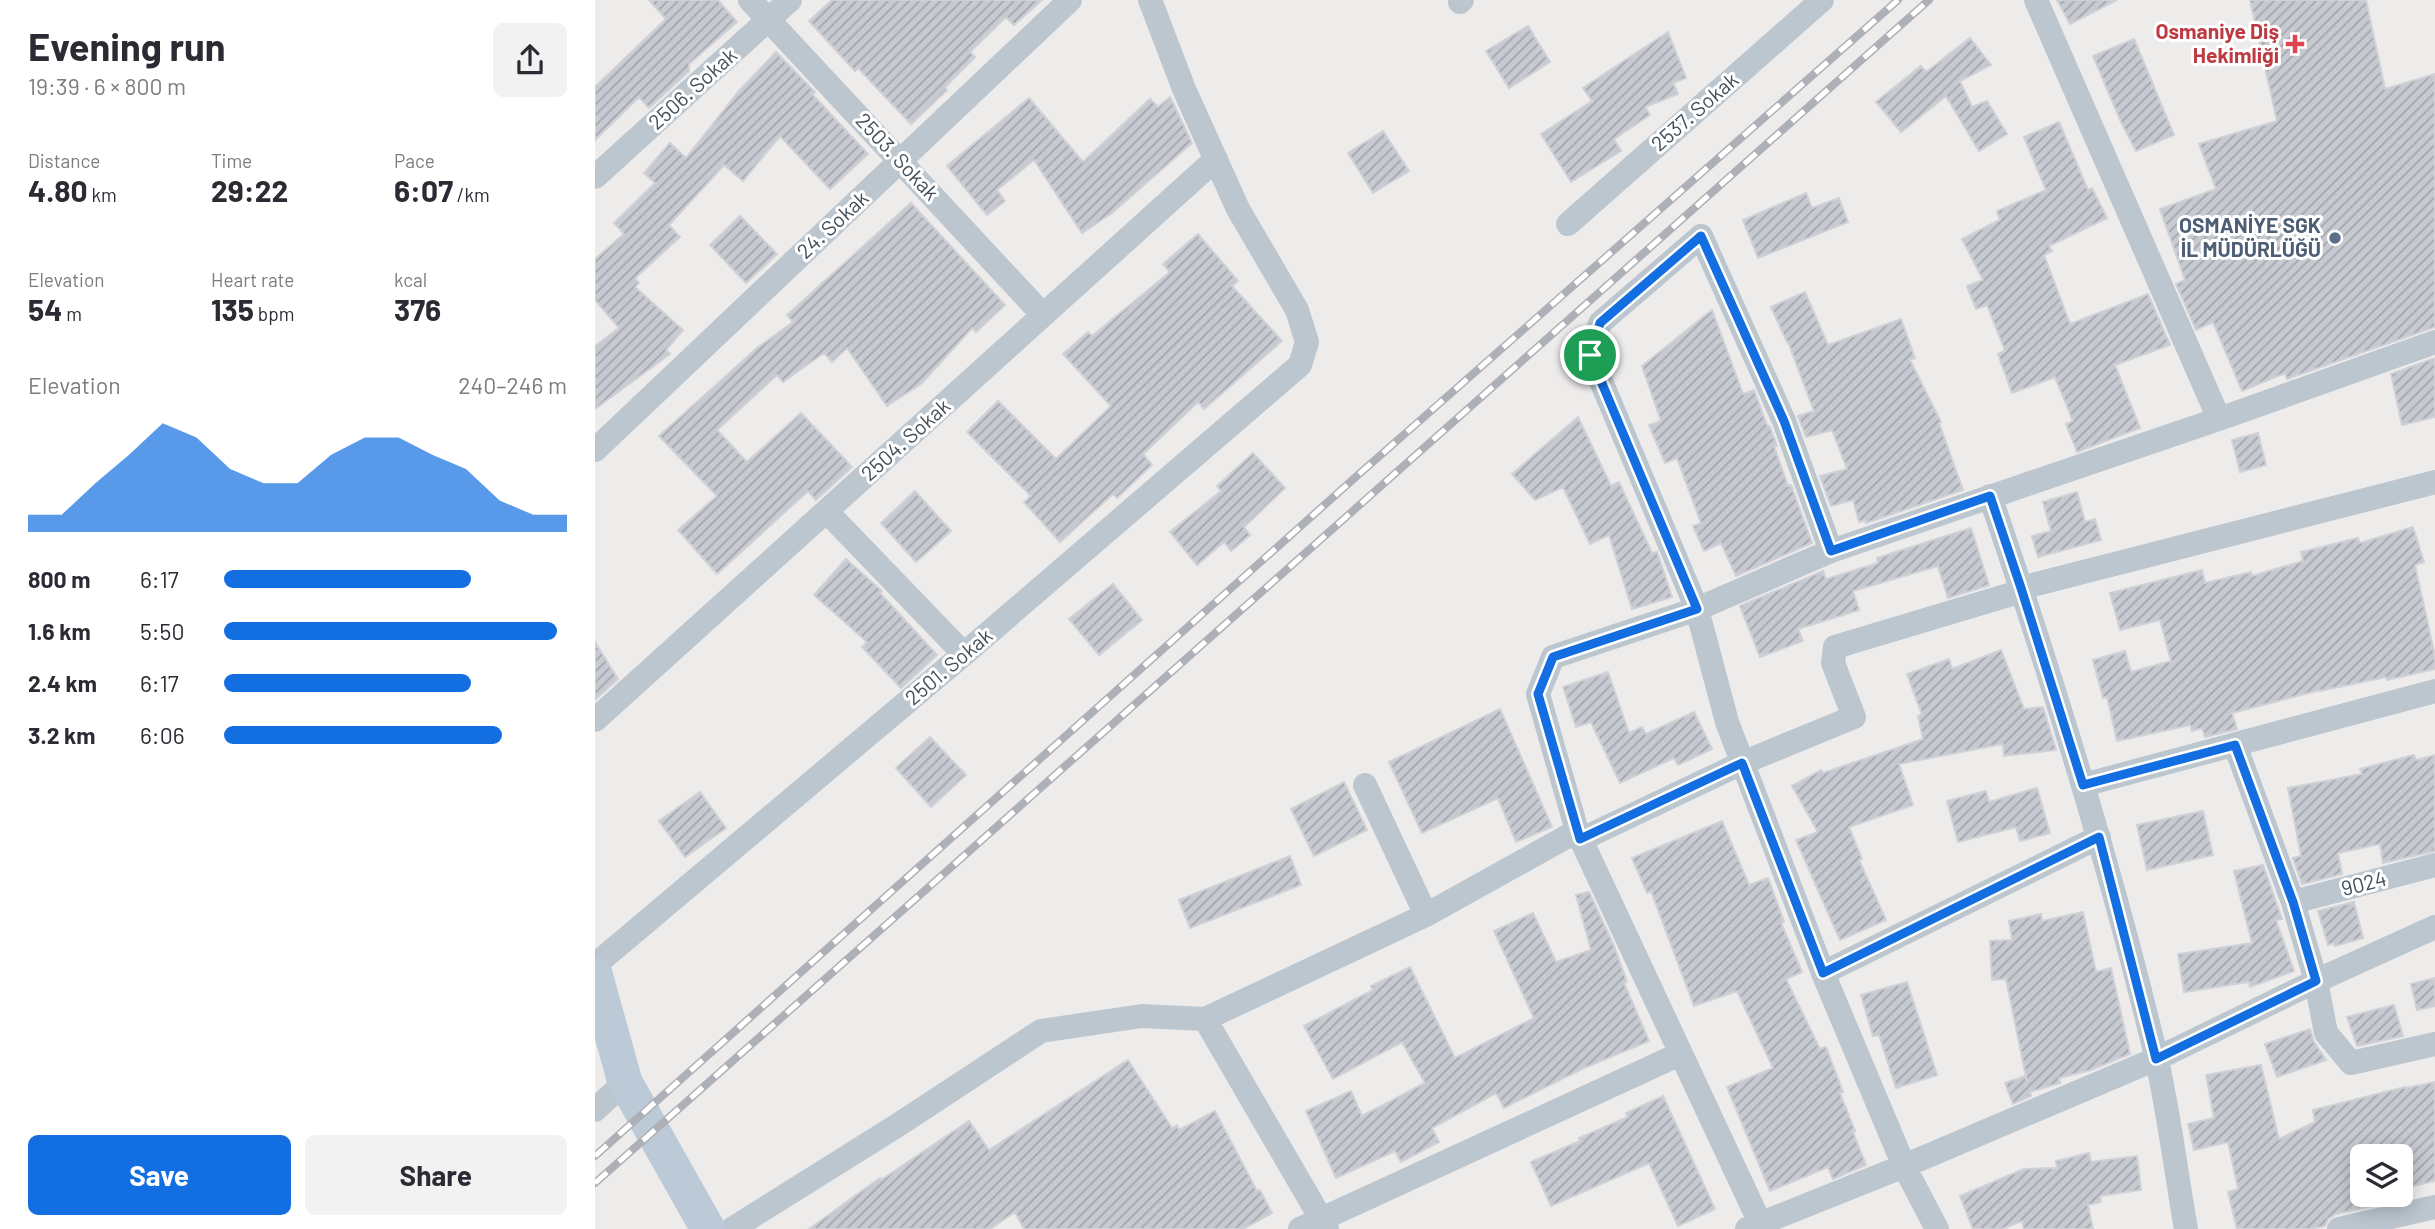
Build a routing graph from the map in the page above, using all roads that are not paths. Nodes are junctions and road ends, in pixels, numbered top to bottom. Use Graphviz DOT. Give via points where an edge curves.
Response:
graph roads {
  1 [pos="750,0"];
  2 [pos="790,0"];
  3 [pos="1070,0"];
  4 [pos="1150,0"];
  5 [pos="1822,0"];
  6 [pos="2036,0"];
  7 [pos="770,19"];
  8 [pos="1216,159"];
  9 [pos="900,162"];
  10 [pos="595,177"];
  11 [pos="1568,223"];
  12 [pos="1043,315"];
  13 [pos="2435,342"];
  14 [pos="2219,419"];
  15 [pos="595,450"];
  16 [pos="2435,482"];
  17 [pos="1990,496"];
  18 [pos="827,512"];
  19 [pos="1831,551"];
  20 [pos="2022,589"];
  21 [pos="1697,609"];
  22 [pos="964,654"];
  23 [pos="2435,691"];
  24 [pos="595,720"];
  25 [pos="2235,745"];
  26 [pos="1742,763"];
  27 [pos="1365,785"];
  28 [pos="2083,785"];
  29 [pos="1579,835"];
  30 [pos="2099,837"];
  31 [pos="2435,865"];
  32 [pos="2293,902"];
  33 [pos="1426,915"];
  34 [pos="2435,927"];
  35 [pos="595,965"];
  36 [pos="1823,973"];
  37 [pos="595,974"];
  38 [pos="2316,981"];
  39 [pos="1205,1018"];
  40 [pos="2435,1044"];
  41 [pos="1681,1054"];
  42 [pos="2156,1059"];
  43 [pos="625,1082"];
  44 [pos="595,1110"];
  45 [pos="1904,1166"];
  46 [pos="2435,1207"];
  47 [pos="1316,1226"];
  48 [pos="1754,1226"];
  49 [pos="708,1229"];
  50 [pos="732,1229"];
  51 [pos="1937,1229"];
  52 [pos="2186,1229"];
  53 [pos="2339,1229"];
  1 -- 7 [label="street, 2503. Sokak"];
  2 -- 7 [label="street, 2506. Sokak"];
  3 -- 9 [label="street, 24. Sokak"];
  4 -- 8 [label="street"];
  5 -- 11 [label="street, 2537. Sokak"];
  6 -- 14 [label="street"];
  7 -- 9 [label="street, 2503. Sokak"];
  7 -- 10 [label="street, 2506. Sokak"];
  8 -- 12 [label="street, 2504. Sokak"];
  8 -- 22 [label="street, 2501. Sokak" via="1238,209 1297,310 1307,342 1300,365"];
  9 -- 12 [label="street, 2503. Sokak"];
  9 -- 15 [label="street, 24. Sokak"];
  12 -- 18 [label="street, 2504. Sokak"];
  13 -- 14 [label="street"];
  14 -- 17 [label="street"];
  16 -- 20 [label="street"];
  17 -- 19 [label="street"];
  17 -- 20 [label="street"];
  18 -- 22 [label="street"];
  18 -- 24 [label="street, 2504. Sokak"];
  19 -- 21 [label="street"];
  19 -- 21 [label="street" via="1784,421 1701,236 1600,323 1590,355"];
  20 -- 26 [label="street" via="1835,646 1833,663 1854,717"];
  20 -- 28 [label="street"];
  21 -- 26 [label="street"];
  21 -- 29 [label="street" via="1553,657 1538,694"];
  22 -- 35 [label="street, 2501. Sokak"];
  23 -- 25 [label="street"];
  25 -- 28 [label="street"];
  25 -- 32 [label="street"];
  26 -- 29 [label="street"];
  26 -- 36 [label="street"];
  27 -- 33 [label="street"];
  28 -- 30 [label="street"];
  29 -- 33 [label="street"];
  29 -- 41 [label="street"];
  30 -- 36 [label="street"];
  30 -- 42 [label="street"];
  31 -- 32 [label="street, 9024"];
  32 -- 38 [label="street"];
  33 -- 39 [label="street"];
  34 -- 38 [label="street"];
  36 -- 45 [label="street"];
  37 -- 43 [label="street"];
  38 -- 40 [label="street" via="2326,1033 2351,1063"];
  38 -- 42 [label="street"];
  39 -- 47 [label="street"];
  39 -- 50 [label="street" via="1142,1016 1041,1031"];
  41 -- 47 [label="street"];
  41 -- 48 [label="street"];
  42 -- 45 [label="street"];
  42 -- 52 [label="street"];
  43 -- 44 [label="street"];
  43 -- 49 [label="street"];
  45 -- 48 [label="street"];
  45 -- 51 [label="street"];
  46 -- 53 [label="street"];
}
